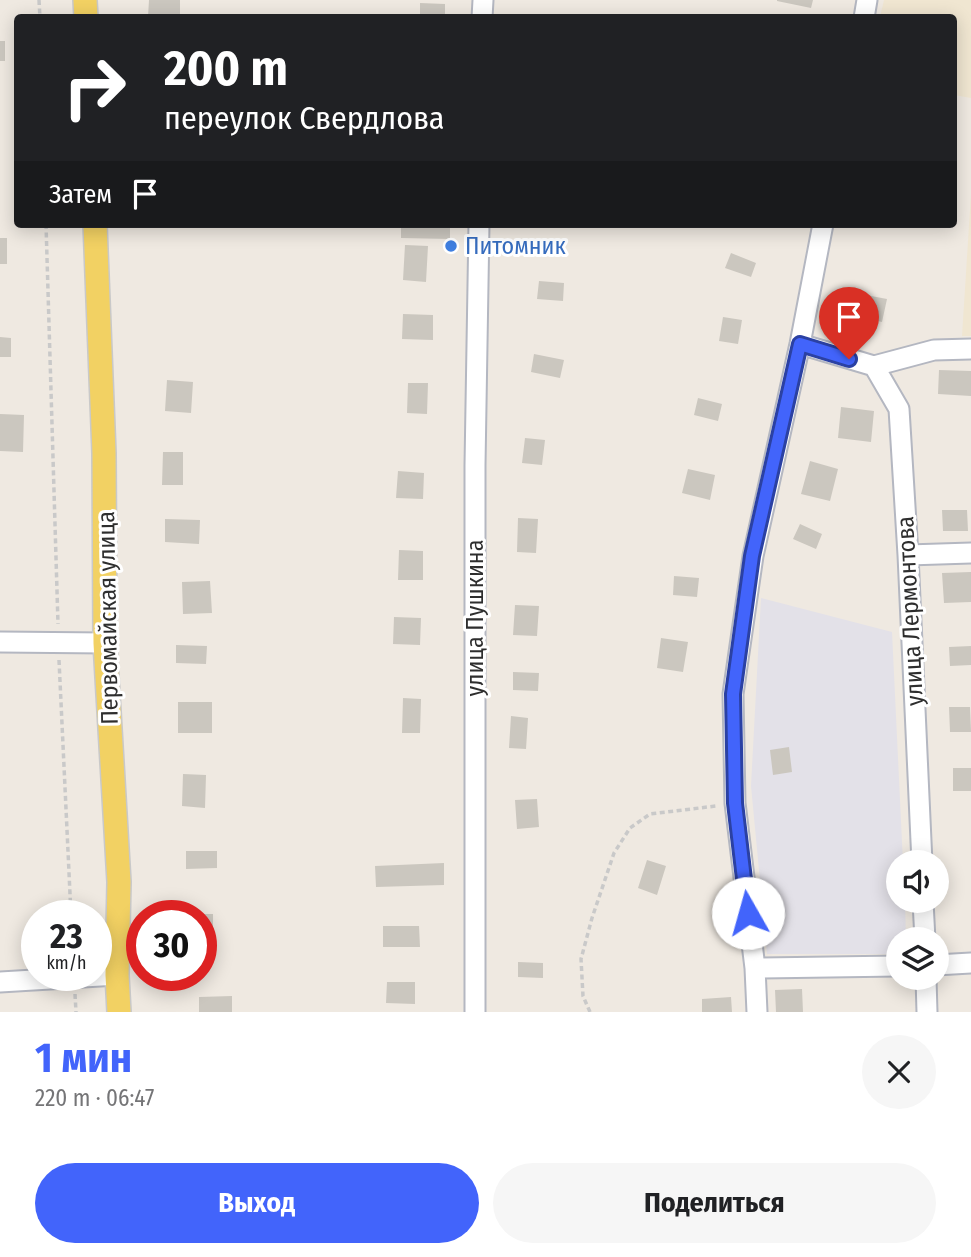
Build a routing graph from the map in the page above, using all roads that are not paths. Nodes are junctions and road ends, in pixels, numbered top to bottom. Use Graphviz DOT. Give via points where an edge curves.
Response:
graph roads {
  1 [pos="95,228"];
  2 [pos="479,228"];
  3 [pos="822,228"];
  4 [pos="800,344"];
  5 [pos="971,349"];
  6 [pos="874,366"];
  7 [pos="971,553"];
  8 [pos="908,555"];
  9 [pos="0,642"];
  10 [pos="105,643"];
  11 [pos="921,850"];
  12 [pos="971,964"];
  13 [pos="949,965"];
  14 [pos="886,966"];
  15 [pos="755,968"];
  16 [pos="117,975"];
  17 [pos="0,982"];
  18 [pos="926,990"];
  19 [pos="119,1012"];
  20 [pos="475,1012"];
  21 [pos="757,1012"];
  22 [pos="927,1012"];
  1 -- 10 [label="main road, Первомайская улица" via="104,453"];
  2 -- 20 [label="street, улица Пушкина"];
  3 -- 4 [label="street"];
  4 -- 6 [label="street"];
  4 -- 15 [label="street" via="752,556 733,694 735,803"];
  5 -- 6 [label="street" via="933,349"];
  6 -- 8 [label="street, улица Лермонтова" via="899,409"];
  7 -- 8 [label="street"];
  8 -- 11 [label="street, улица Лермонтова"];
  9 -- 10 [label="street"];
  10 -- 16 [label="main road, Первомайская улица" via="119,882"];
  12 -- 13 [label="street"];
  14 -- 15 [label="street"];
  15 -- 21 [label="street"];
  16 -- 17 [label="street"];
  16 -- 19 [label="main road, Первомайская улица"];
  18 -- 22 [label="street"];
}
